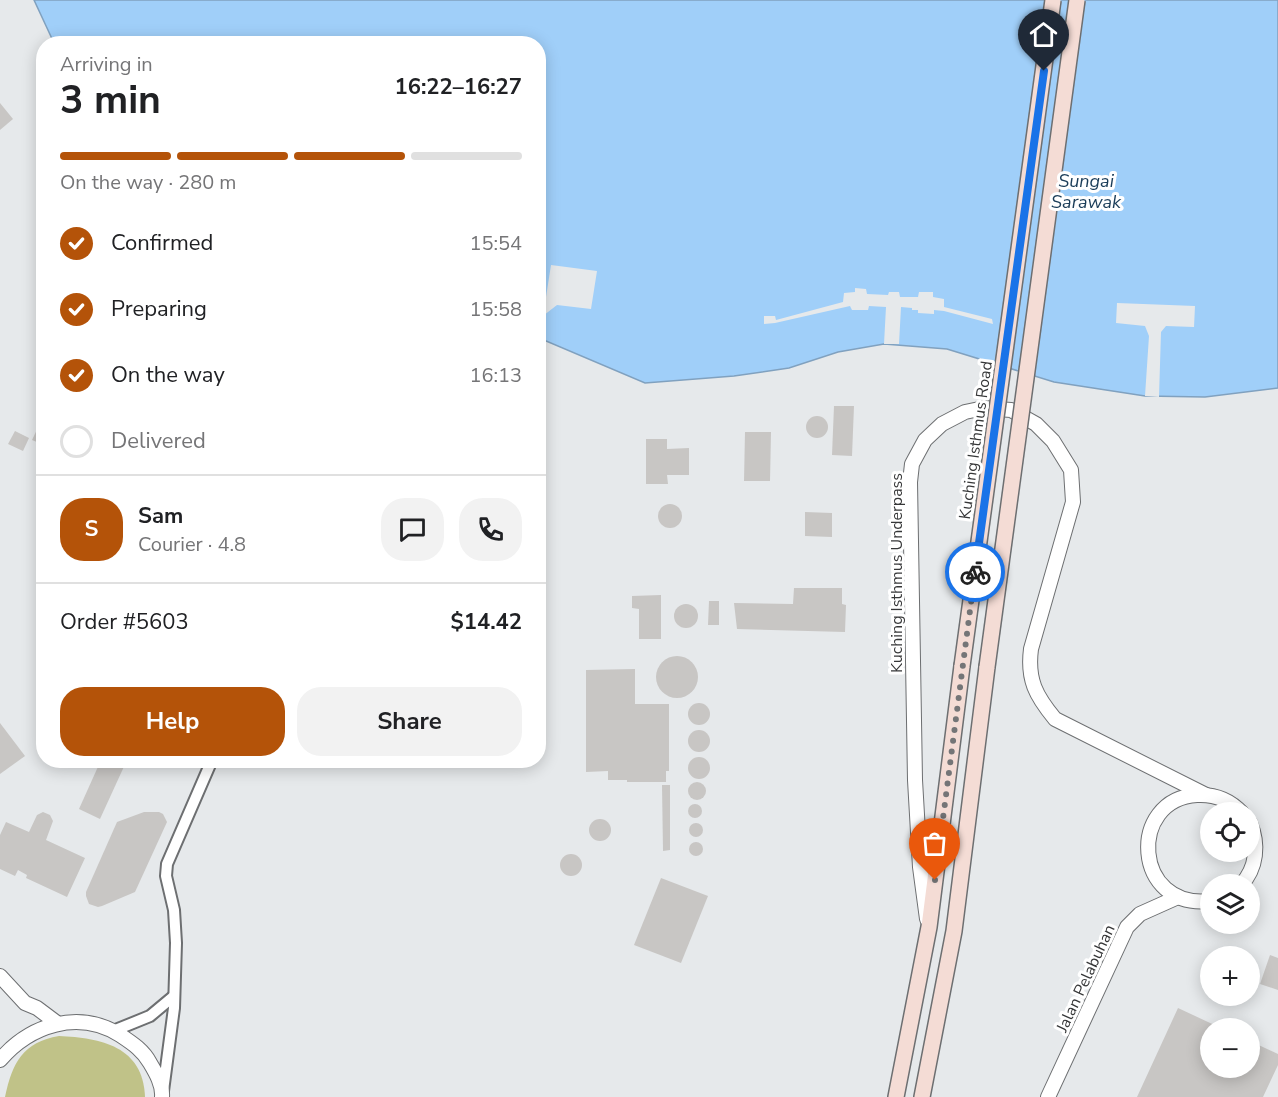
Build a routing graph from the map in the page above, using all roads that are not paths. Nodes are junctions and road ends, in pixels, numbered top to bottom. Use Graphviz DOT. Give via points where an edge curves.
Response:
graph roads {
  1 [pos="1053,0"];
  2 [pos="1077,0"];
  3 [pos="208,768"];
  4 [pos="1206,795"];
  5 [pos="1229,802"];
  6 [pos="1178,897"];
  7 [pos="1200,903"];
  8 [pos="929,927"];
  9 [pos="0,976"];
  10 [pos="174,996"];
  11 [pos="57,1023"];
  12 [pos="113,1030"];
  13 [pos="0,1060"];
  14 [pos="163,1094"];
  15 [pos="896,1097"];
  16 [pos="922,1097"];
  17 [pos="1048,1097"];
  1 -- 8 [label="main road, Kuching Isthmus Road, bridge"];
  2 -- 16 [label="main road, bridge" via="954,931"];
  3 -- 10 [label="street" via="166,864 175,921"];
  4 -- 5 [label="street, Kuching Isthmus Underpass"];
  4 -- 6 [label="street" via="1192,795 1166,808 1150,833 1149,862 1153,873"];
  4 -- 8 [label="street, Kuching Isthmus Underpass" via="1055,719 1040,701 1032,682 1031,649 1073,502 1071,470 1053,441 1036,424 1011,410 984,408 965,412 942,423 925,440 912,464 910,482 915,780 920,867"];
  6 -- 7 [label="street"];
  6 -- 17 [label="street, Jalan Pelabuhan" via="1140,914 1126,927"];
  8 -- 15 [label="main road, Kuching Isthmus Road"];
  9 -- 11 [label="street" via="25,1003"];
  10 -- 12 [label="street" via="150,1016"];
  10 -- 14 [label="street"];
  11 -- 12 [label="street" via="79,1022"];
  11 -- 13 [label="street" via="25,1036"];
  12 -- 14 [label="street" via="135,1044 147,1058 157,1073"];
}
